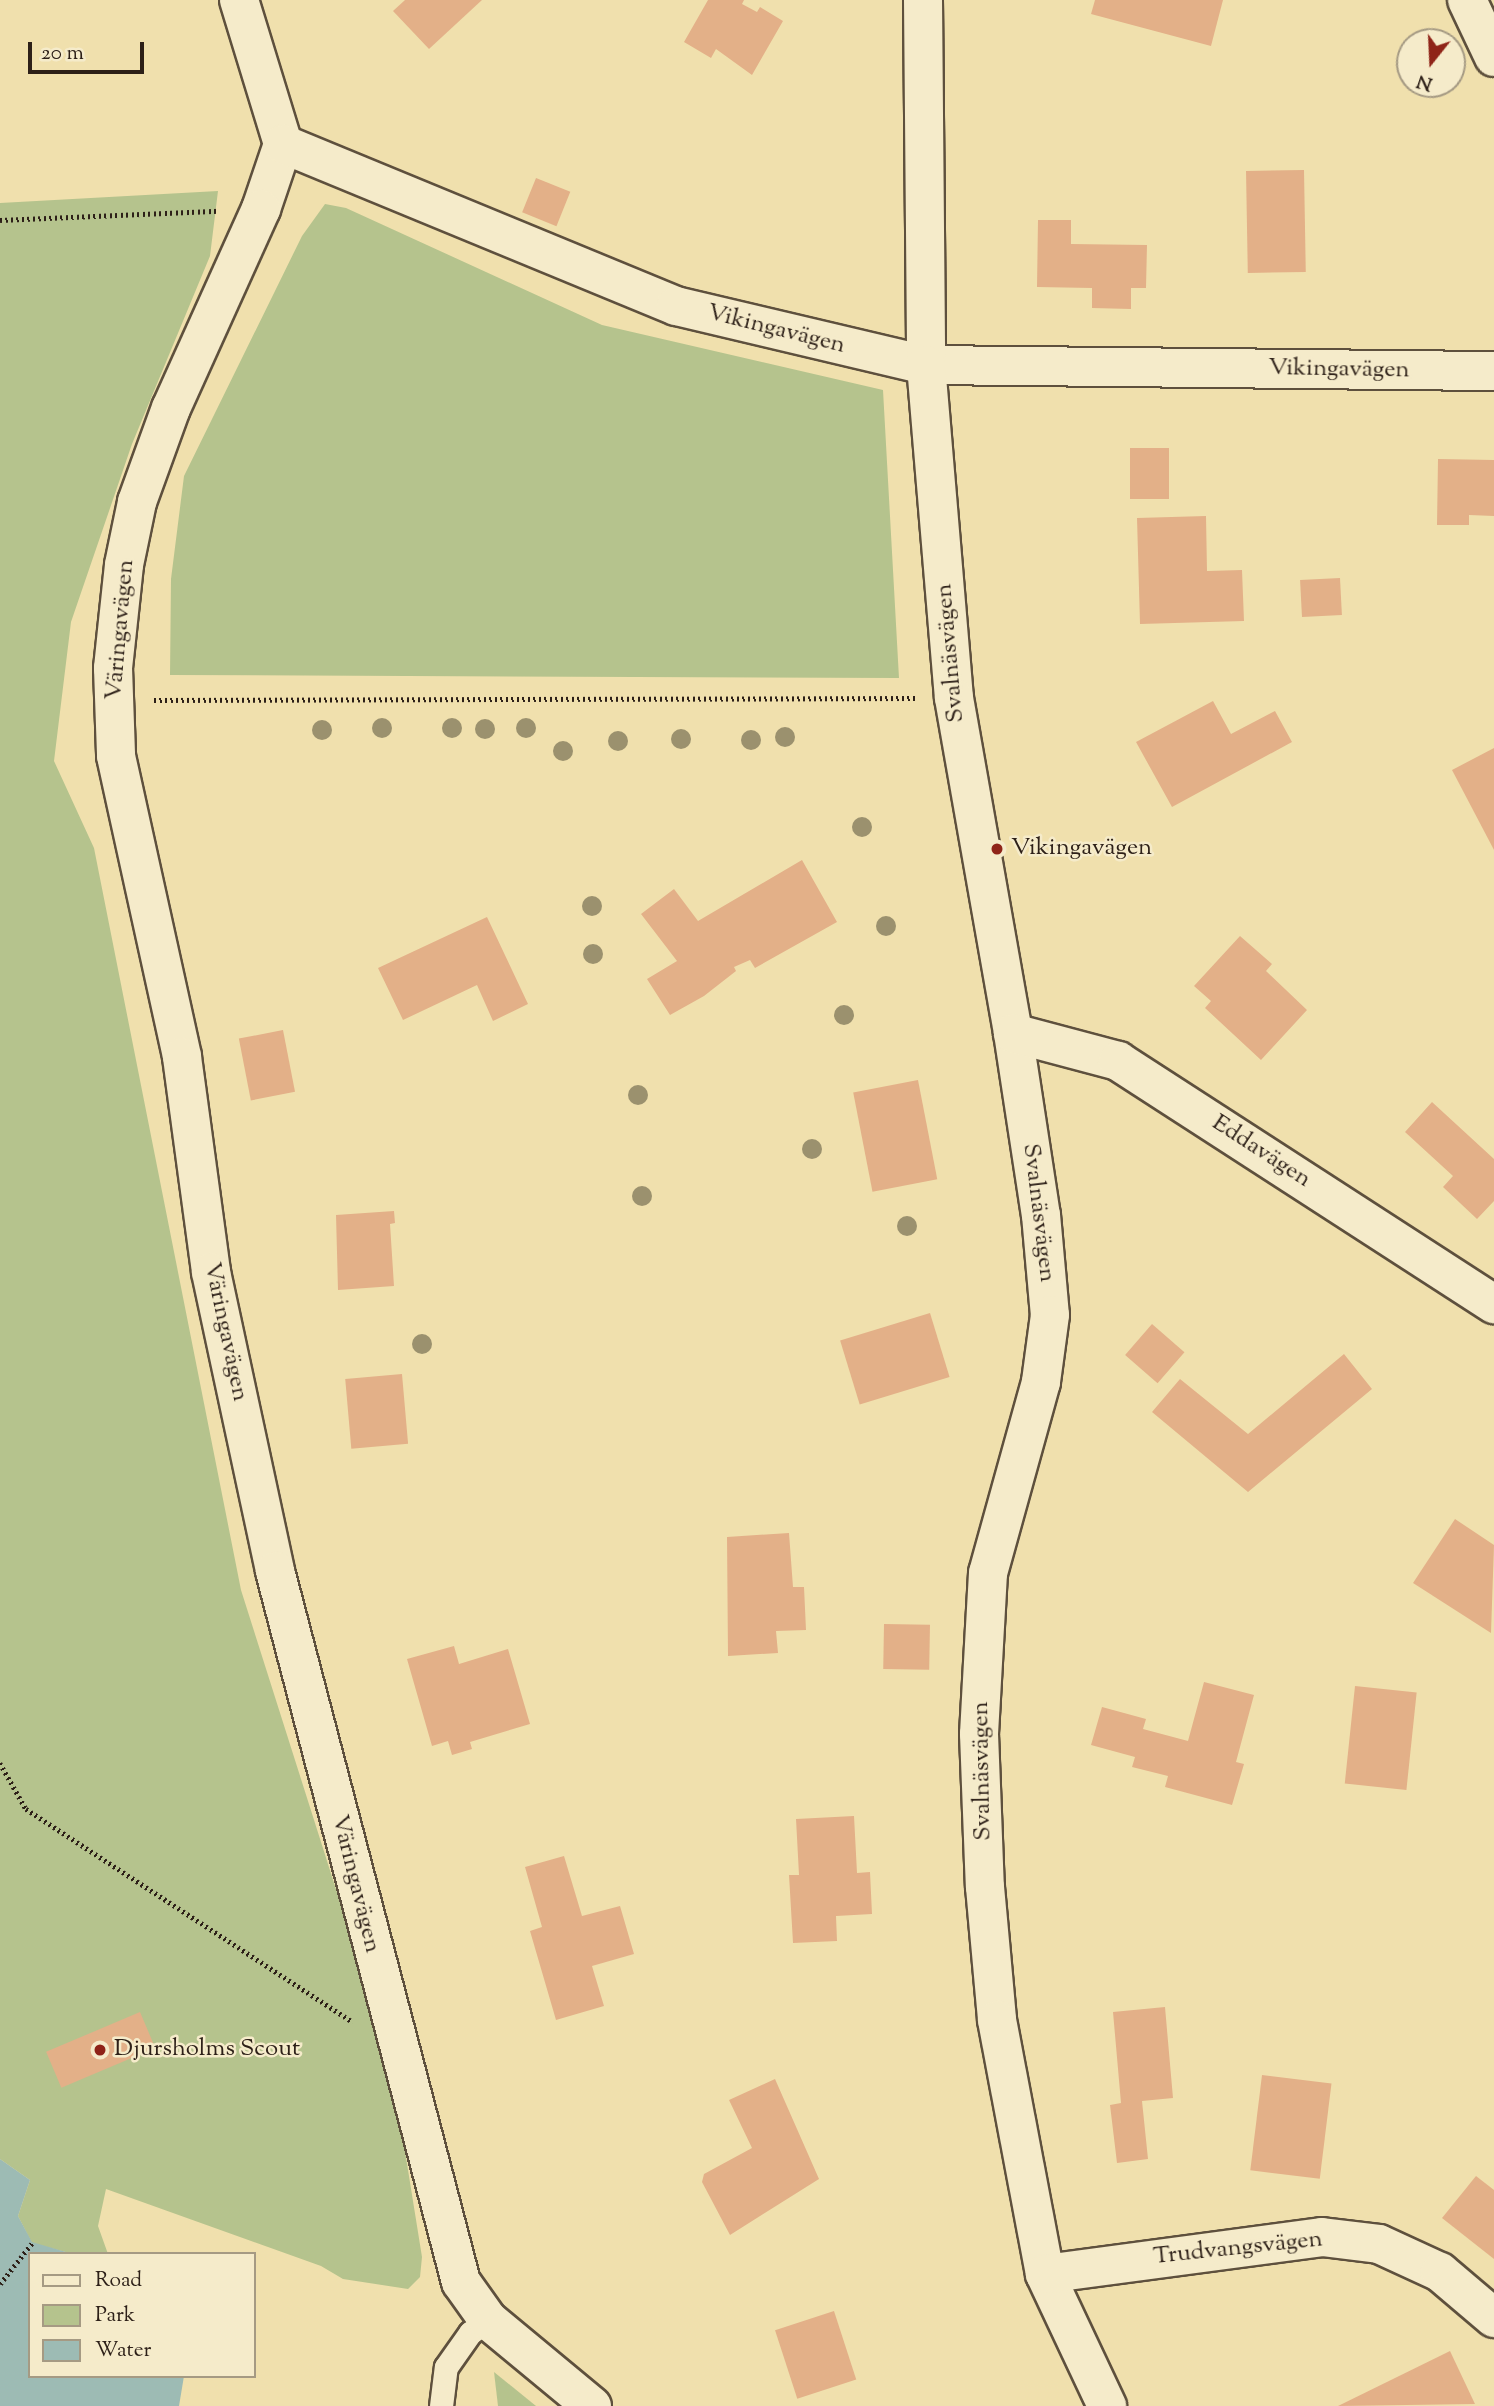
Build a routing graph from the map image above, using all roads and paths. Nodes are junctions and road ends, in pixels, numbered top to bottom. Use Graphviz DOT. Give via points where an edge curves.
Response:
graph roads {
  1 [pos="239,0"];
  2 [pos="923,0"];
  3 [pos="1467,0"];
  4 [pos="1494,57"];
  5 [pos="283,144"];
  6 [pos="261,209"];
  7 [pos="0,220"];
  8 [pos="926,365"];
  9 [pos="1494,371"];
  10 [pos="954,698"];
  11 [pos="114,700"];
  12 [pos="1013,1033"];
  13 [pos="1494,1304"];
  14 [pos="0,1763"];
  15 [pos="397,2051"];
  16 [pos="32,2243"];
  17 [pos="1045,2274"];
  18 [pos="0,2284"];
  19 [pos="1494,2318"];
  20 [pos="488,2320"];
  21 [pos="441,2406"];
  22 [pos="592,2406"];
  23 [pos="1107,2406"];
  1 -- 5 [label="street"];
  2 -- 8 [label="street, Svalnäsvägen"];
  3 -- 4 [label="street"];
  5 -- 6 [label="street"];
  5 -- 8 [label="street, Vikingavägen" via="676,306"];
  6 -- 7 [label="path"];
  6 -- 11 [label="street, Väringavägen" via="172,408 137,502 124,565"];
  8 -- 9 [label="street, Vikingavägen"];
  8 -- 10 [label="street, Svalnäsvägen"];
  10 -- 11 [label="path"];
  10 -- 12 [label="street, Svalnäsvägen"];
  11 -- 15 [label="street, Väringavägen" via="116,756 182,1057 211,1272 275,1572"];
  12 -- 13 [label="street, Eddavägen" via="1118,1061"];
  12 -- 17 [label="street, Svalnäsvägen" via="1041,1215 1050,1315 1041,1381 988,1573 979,1734 997,2020"];
  14 -- 15 [label="path" via="26,1810"];
  15 -- 20 [label="street, Väringavägen" via="461,2282"];
  16 -- 18 [label="path"];
  17 -- 19 [label="street, Trudvangsvägen" via="1322,2237 1379,2244 1440,2272"];
  17 -- 23 [label="street, Svalnäsvägen"];
  20 -- 21 [label="lane" via="470,2333 446,2367"];
  20 -- 22 [label="street, Väringavägen"];
}
